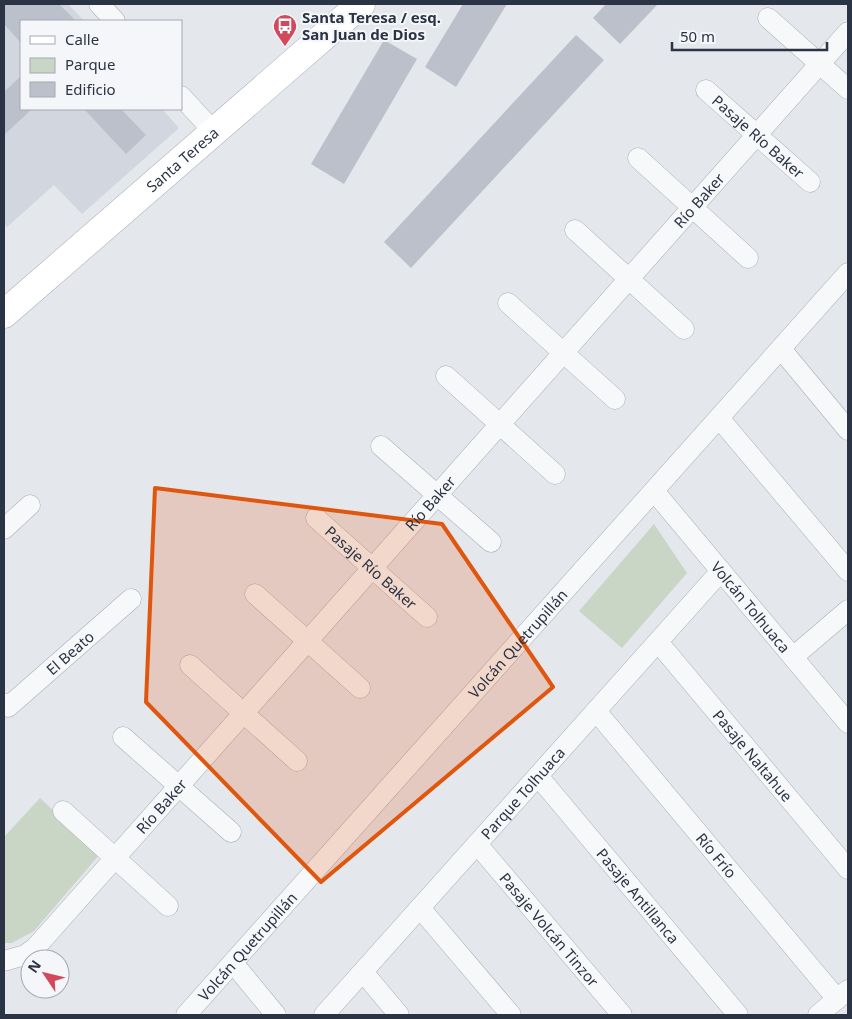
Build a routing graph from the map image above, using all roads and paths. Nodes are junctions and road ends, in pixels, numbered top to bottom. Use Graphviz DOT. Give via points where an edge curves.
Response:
graph roads {
  1 [pos="99,4"];
  2 [pos="361,4"];
  3 [pos="768,18"];
  4 [pos="114,20"];
  5 [pos="848,32"];
  6 [pos="820,64"];
  7 [pos="848,89"];
  8 [pos="706,90"];
  9 [pos="182,97"];
  10 [pos="214,132"];
  11 [pos="757,135"];
  12 [pos="638,158"];
  13 [pos="810,182"];
  14 [pos="692,208"];
  15 [pos="575,230"];
  16 [pos="748,258"];
  17 [pos="629,279"];
  18 [pos="846,282"];
  19 [pos="508,303"];
  20 [pos="4,312"];
  21 [pos="684,329"];
  22 [pos="781,349"];
  23 [pos="563,353"];
  24 [pos="446,376"];
  25 [pos="615,399"];
  26 [pos="719,418"];
  27 [pos="500,424"];
  28 [pos="848,430"];
  29 [pos="381,446"];
  30 [pos="555,474"];
  31 [pos="654,491"];
  32 [pos="437,495"];
  33 [pos="30,505"];
  34 [pos="316,518"];
  35 [pos="4,529"];
  36 [pos="491,542"];
  37 [pos="372,568"];
  38 [pos="721,571"];
  39 [pos="848,571"];
  40 [pos="254,594"];
  41 [pos="131,599"];
  42 [pos="848,610"];
  43 [pos="426,617"];
  44 [pos="308,641"];
  45 [pos="658,642"];
  46 [pos="793,657"];
  47 [pos="190,665"];
  48 [pos="360,688"];
  49 [pos="6,705"];
  50 [pos="596,712"];
  51 [pos="244,713"];
  52 [pos="848,723"];
  53 [pos="123,737"];
  54 [pos="297,761"];
  55 [pos="538,776"];
  56 [pos="179,786"];
  57 [pos="63,811"];
  58 [pos="231,832"];
  59 [pos="477,844"];
  60 [pos="115,858"];
  61 [pos="848,869"];
  62 [pos="168,906"];
  63 [pos="420,908"];
  64 [pos="4,961"];
  65 [pos="233,963"];
  66 [pos="363,972"];
  67 [pos="843,995"];
  68 [pos="186,1015"];
  69 [pos="276,1015"];
  70 [pos="324,1015"];
  71 [pos="399,1015"];
  72 [pos="511,1015"];
  73 [pos="622,1015"];
  74 [pos="738,1015"];
  75 [pos="818,1015"];
  1 -- 4 [label="street"];
  2 -- 10 [label="street, Santa Teresa"];
  3 -- 6 [label="street"];
  5 -- 6 [label="street, Río Baker"];
  6 -- 7 [label="street"];
  6 -- 11 [label="street, Río Baker"];
  8 -- 11 [label="street, Pasaje Río Baker"];
  9 -- 10 [label="street"];
  10 -- 20 [label="street, Santa Teresa"];
  11 -- 13 [label="street, Pasaje Río Baker"];
  11 -- 14 [label="street, Río Baker"];
  12 -- 14 [label="street"];
  14 -- 16 [label="street"];
  14 -- 17 [label="street, Río Baker"];
  15 -- 17 [label="street"];
  17 -- 21 [label="street"];
  17 -- 23 [label="street, Río Baker"];
  18 -- 22 [label="street, Volcán Quetrupillán"];
  19 -- 23 [label="street"];
  22 -- 26 [label="street, Volcán Quetrupillán"];
  22 -- 28 [label="street"];
  23 -- 25 [label="street"];
  23 -- 27 [label="street, Río Baker"];
  24 -- 27 [label="street"];
  26 -- 31 [label="street, Volcán Quetrupillán"];
  26 -- 39 [label="street"];
  27 -- 30 [label="street"];
  27 -- 32 [label="street, Río Baker"];
  29 -- 32 [label="street"];
  31 -- 38 [label="street, Volcán Tolhuaca"];
  31 -- 65 [label="street, Volcán Quetrupillán"];
  32 -- 36 [label="street"];
  32 -- 37 [label="street, Río Baker"];
  33 -- 35 [label="street"];
  34 -- 37 [label="street, Pasaje Río Baker"];
  37 -- 43 [label="street, Pasaje Río Baker"];
  37 -- 44 [label="street, Río Baker"];
  38 -- 45 [label="street, Parque Tolhuaca"];
  38 -- 46 [label="street, Volcán Tolhuaca"];
  40 -- 44 [label="street"];
  41 -- 49 [label="street, El Beato"];
  42 -- 46 [label="street"];
  44 -- 48 [label="street"];
  44 -- 51 [label="street, Río Baker"];
  45 -- 50 [label="street, Parque Tolhuaca"];
  45 -- 61 [label="street, Pasaje Naltahue"];
  46 -- 52 [label="street, Volcán Tolhuaca"];
  47 -- 51 [label="street"];
  50 -- 55 [label="street, Parque Tolhuaca"];
  50 -- 67 [label="street, Río Frío"];
  51 -- 54 [label="street"];
  51 -- 56 [label="street, Río Baker"];
  53 -- 56 [label="street"];
  55 -- 59 [label="street, Parque Tolhuaca"];
  55 -- 74 [label="street, Pasaje Antillanca"];
  56 -- 58 [label="street"];
  56 -- 60 [label="street, Río Baker"];
  57 -- 60 [label="street"];
  59 -- 63 [label="street, Parque Tolhuaca"];
  59 -- 73 [label="street, Pasaje Volcán Tinzor"];
  60 -- 62 [label="street"];
  60 -- 64 [label="street, Río Baker" via="36,947 25,955"];
  63 -- 66 [label="street, Parque Tolhuaca"];
  63 -- 72 [label="street"];
  65 -- 68 [label="street, Volcán Quetrupillán"];
  65 -- 69 [label="street"];
  66 -- 70 [label="street, Parque Tolhuaca"];
  66 -- 71 [label="street"];
  67 -- 75 [label="street"];
}
